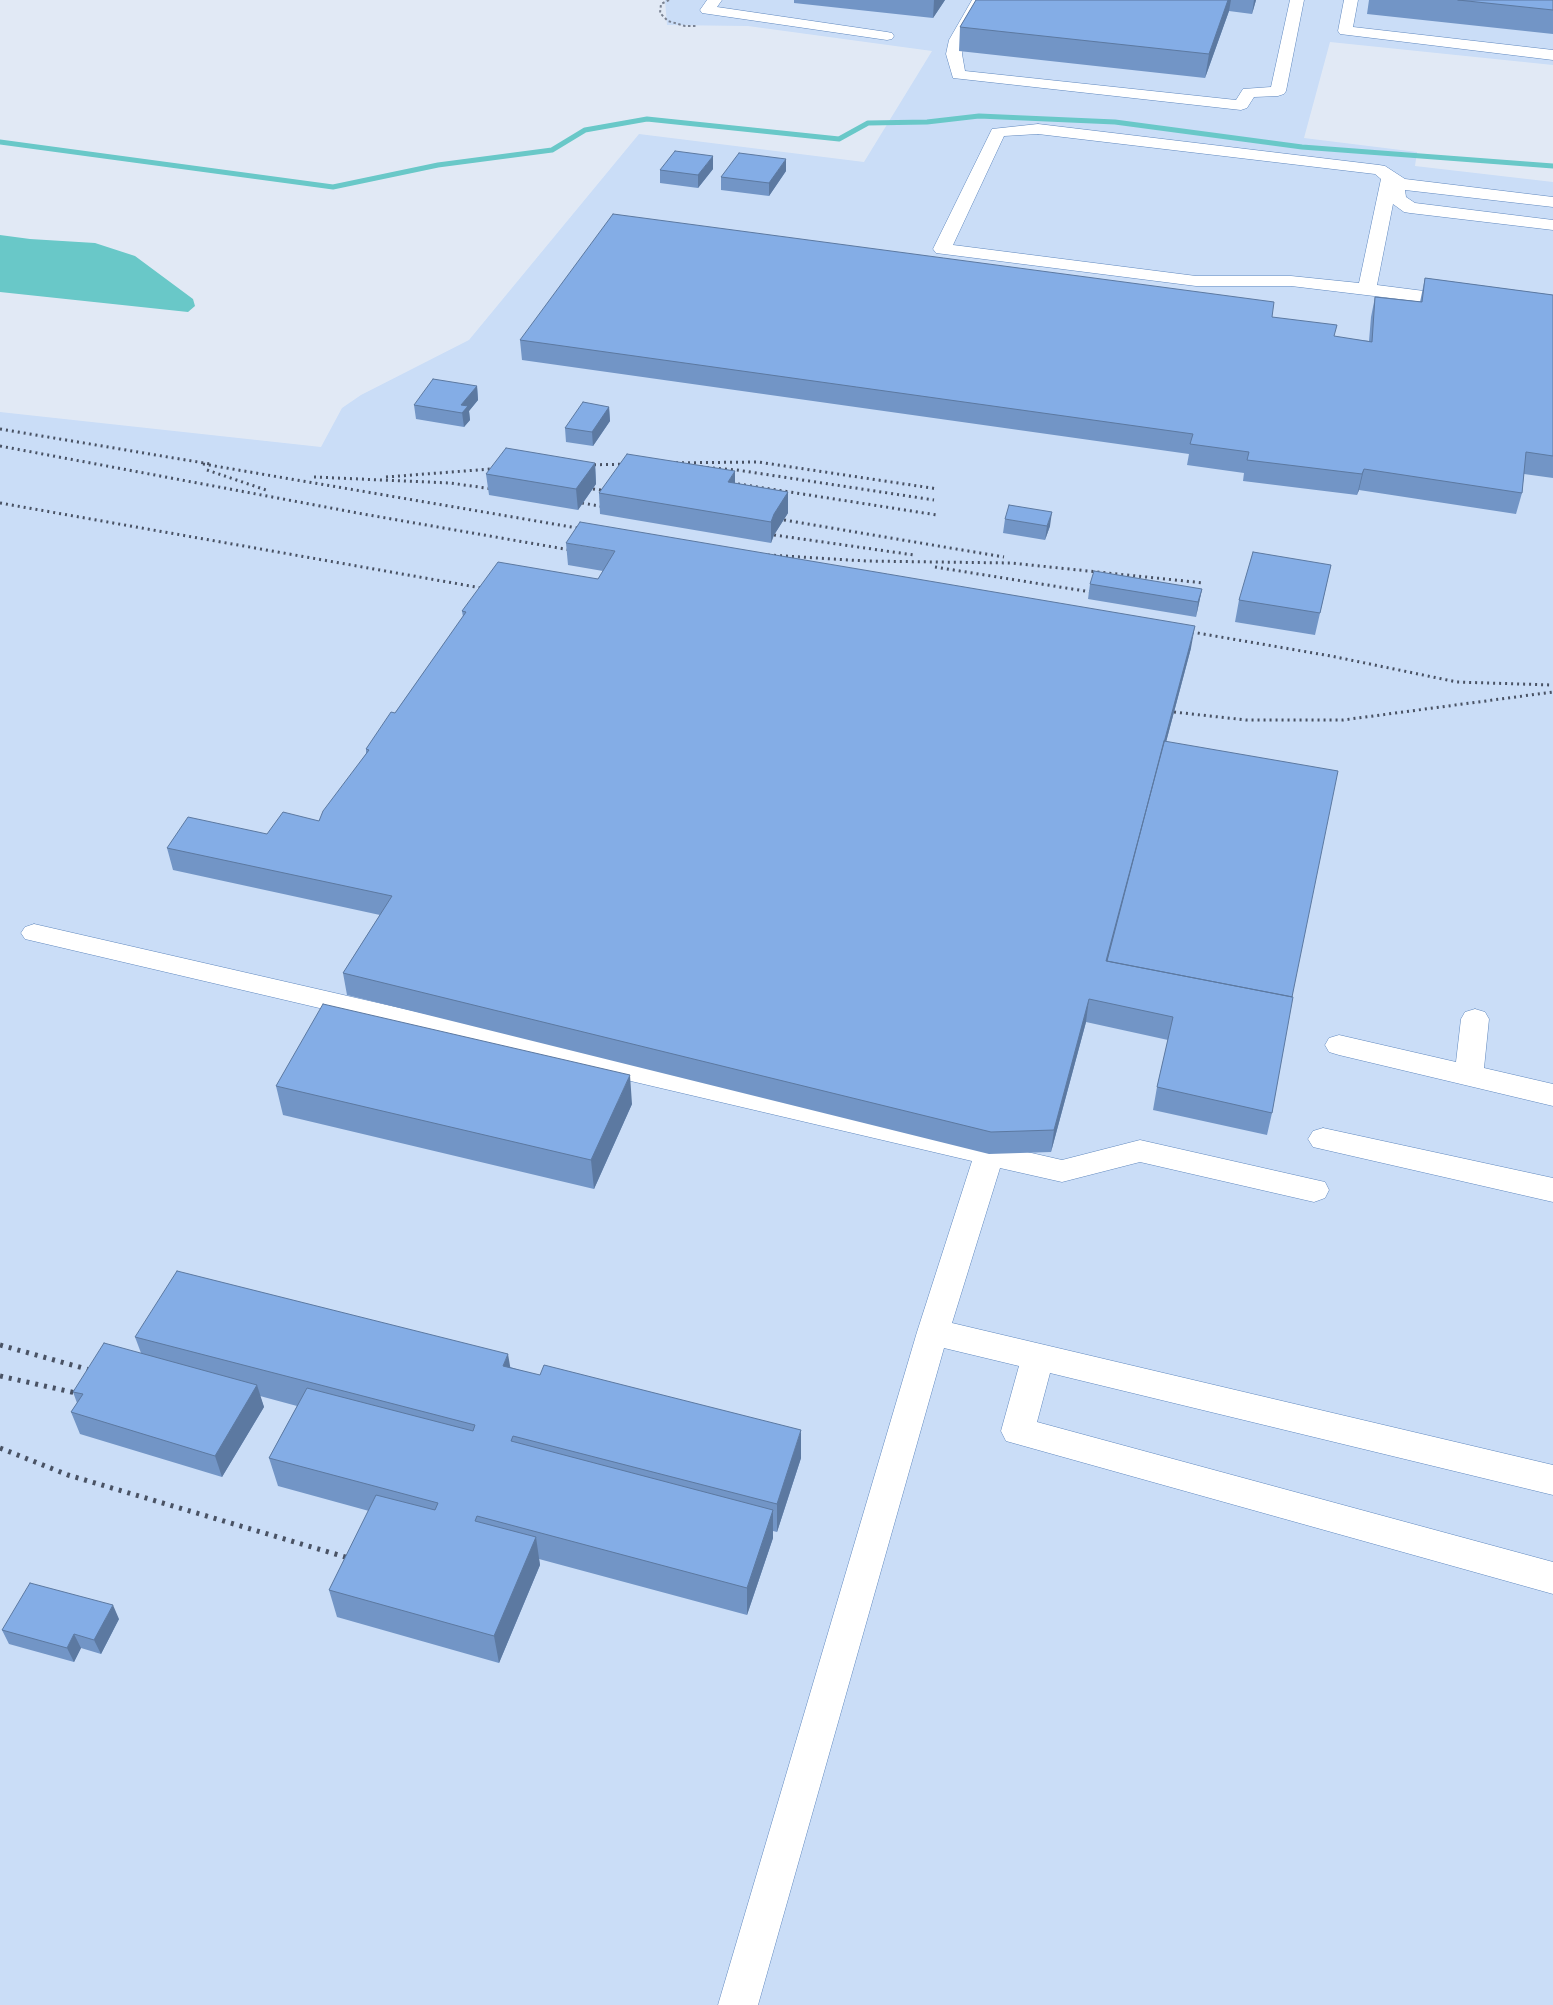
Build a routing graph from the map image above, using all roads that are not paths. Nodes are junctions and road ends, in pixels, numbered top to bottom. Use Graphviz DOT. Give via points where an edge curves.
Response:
graph roads {
  1 [pos="979,0"];
  2 [pos="1297,0"];
  3 [pos="1351,0"];
  4 [pos="711,5"];
  5 [pos="887,36"];
  6 [pos="1553,54"];
  7 [pos="1395,180"];
  8 [pos="1553,190"];
  9 [pos="1553,202"];
  10 [pos="1553,225"];
  11 [pos="1367,290"];
  12 [pos="1476,303"];
  13 [pos="34,933"];
  14 [pos="1475,1019"];
  15 [pos="1339,1045"];
  16 [pos="1469,1075"];
  17 [pos="1553,1094"];
  18 [pos="1323,1140"];
  19 [pos="989,1154"];
  20 [pos="1314,1190"];
  21 [pos="1553,1190"];
  22 [pos="932,1332"];
  23 [pos="1038,1357"];
  24 [pos="1553,1480"];
  25 [pos="1553,1578"];
  26 [pos="738,2005"];
  1 -- 2 [label="lane" via="957,40 954,54 958,75 1241,106 1249,92 1278,91"];
  3 -- 6 [label="lane" via="1345,31"];
  4 -- 5 [label="lane" via="769,12"];
  7 -- 8 [label="lane" via="1406,172"];
  7 -- 9 [label="lane"];
  7 -- 10 [label="lane" via="1397,199 1410,208"];
  7 -- 11 [label="lane"];
  7 -- 11 [label="lane" via="1379,170 1038,129 998,132 942,249 1196,281 1291,281"];
  11 -- 12 [label="lane"];
  13 -- 19 [label="lane"];
  14 -- 16 [label="lane"];
  15 -- 16 [label="lane"];
  16 -- 17 [label="lane"];
  18 -- 21 [label="lane"];
  19 -- 20 [label="lane" via="1062,1171 1140,1151"];
  19 -- 22 [label="lane"];
  22 -- 23 [label="lane"];
  22 -- 26 [label="lane"];
  23 -- 24 [label="lane"];
  23 -- 25 [label="lane" via="1018,1431"];
}
